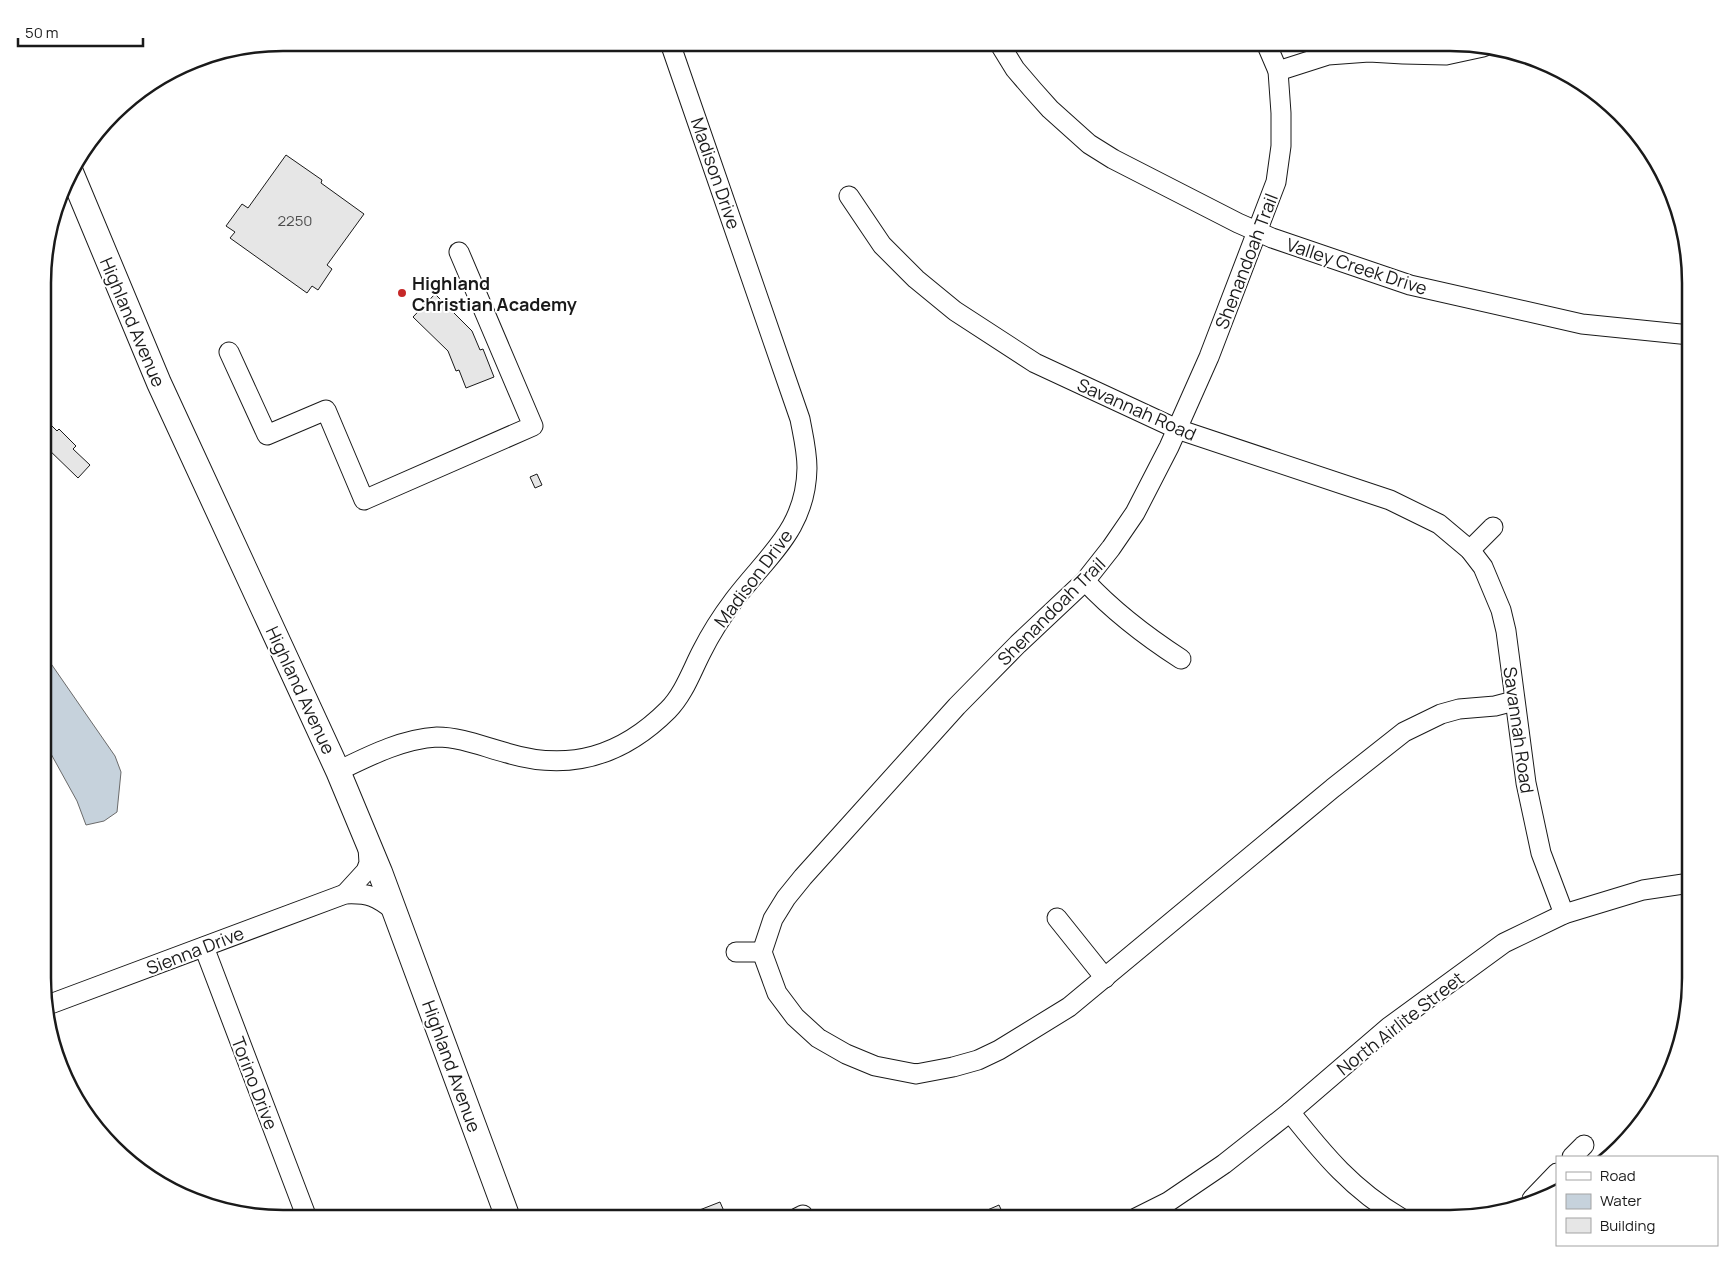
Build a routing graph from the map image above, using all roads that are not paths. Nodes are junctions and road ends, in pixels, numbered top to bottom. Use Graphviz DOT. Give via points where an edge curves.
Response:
graph roads {
  1 [pos="673,51"];
  2 [pos="1004,51"];
  3 [pos="1269,51"];
  4 [pos="1461,52"];
  5 [pos="1278,71"];
  6 [pos="75,181"];
  7 [pos="849,196"];
  8 [pos="1258,232"];
  9 [pos="459,252"];
  10 [pos="1682,334"];
  11 [pos="229,352"];
  12 [pos="1177,429"];
  13 [pos="1493,527"];
  14 [pos="1470,550"];
  15 [pos="1085,581"];
  16 [pos="1181,659"];
  17 [pos="1514,701"];
  18 [pos="338,771"];
  19 [pos="368,844"];
  20 [pos="1682,884"];
  21 [pos="345,894"];
  22 [pos="395,911"];
  23 [pos="1564,914"];
  24 [pos="1057,918"];
  25 [pos="204,947"];
  26 [pos="736,952"];
  27 [pos="762,952"];
  28 [pos="1105,978"];
  29 [pos="53,1003"];
  30 [pos="1290,1112"];
  31 [pos="1556,1174"];
  32 [pos="1540,1192"];
  33 [pos="304,1210"];
  34 [pos="505,1210"];
  35 [pos="1152,1210"];
  36 [pos="1388,1210"];
  1 -- 18 [label="street, Madison Drive" via="800,419 807,468 802,501 794,522 779,546 731,604 680,695 656,721 626,744 590,757 559,762 531,760 456,739 417,739 375,753"];
  2 -- 8 [label="street, Valley Creek Drive" via="1015,69 1050,109 1089,144"];
  3 -- 5 [label="street, Shenandoah Trail"];
  4 -- 5 [label="street" via="1446,55 1369,52 1328,55"];
  5 -- 8 [label="street, Shenandoah Trail" via="1281,146 1276,182"];
  6 -- 18 [label="main road, Highland Avenue" via="159,383"];
  7 -- 12 [label="street, Savannah Road" via="882,244 916,279 955,311 1035,363"];
  8 -- 10 [label="street, Valley Creek Drive" via="1410,285 1582,324"];
  8 -- 12 [label="street, Shenandoah Trail"];
  9 -- 11 [label="street" via="533,426 364,500 326,410 267,435"];
  12 -- 14 [label="street, Savannah Road" via="1390,500 1439,524"];
  12 -- 15 [label="street, Shenandoah Trail" via="1135,513"];
  13 -- 14 [label="street"];
  14 -- 17 [label="street, Savannah Road" via="1483,567 1501,610"];
  15 -- 16 [label="street" via="1159,645"];
  15 -- 27 [label="street, Shenandoah Trail" via="957,706 803,877 773,919"];
  17 -- 23 [label="street, Savannah Road" via="1526,783 1541,853"];
  17 -- 28 [label="street" via="1441,714 1404,732"];
  18 -- 19 [label="main road, Highland Avenue"];
  19 -- 21 [label="street" via="366,872"];
  19 -- 22 [label="main road, Highland Avenue"];
  20 -- 23 [label="street, North Airlite Street" via="1643,890"];
  21 -- 22 [label="street" via="379,898"];
  21 -- 25 [label="street, Sienna Drive"];
  22 -- 34 [label="main road, Highland Avenue"];
  23 -- 30 [label="street, North Airlite Street" via="1504,943 1389,1027"];
  24 -- 28 [label="street"];
  25 -- 29 [label="street, Sienna Drive"];
  25 -- 33 [label="street, Torino Drive"];
  26 -- 27 [label="street"];
  27 -- 28 [label="street" via="777,993 795,1017 818,1038 875,1066 916,1074 978,1060 999,1050 1069,1007"];
  30 -- 35 [label="street, North Airlite Street" via="1224,1164"];
  30 -- 36 [label="street" via="1339,1171"];
  31 -- 32 [label="street"];
}
